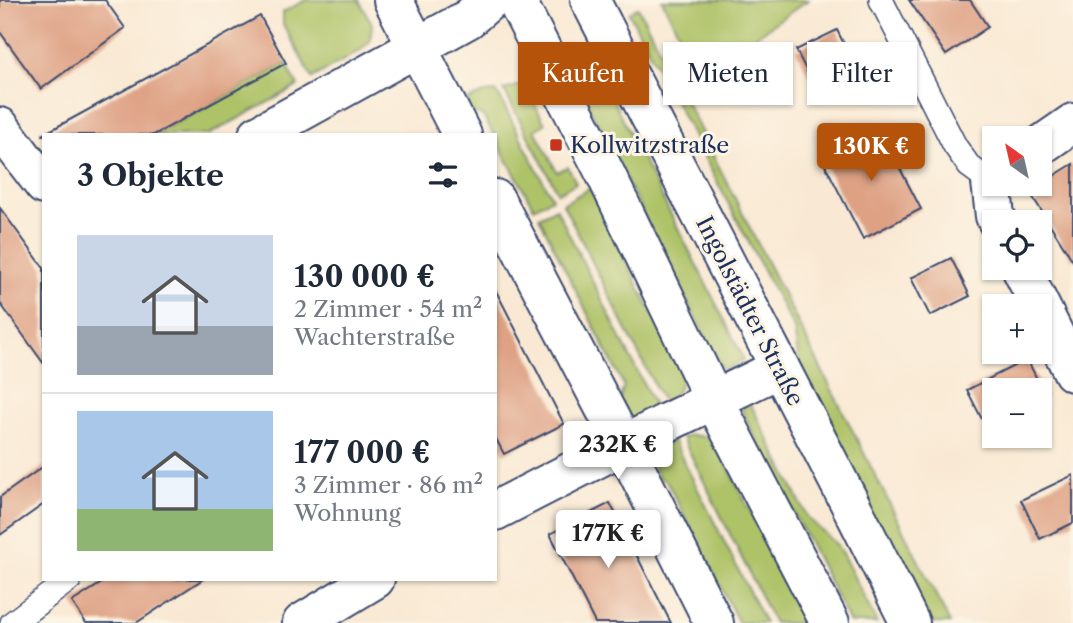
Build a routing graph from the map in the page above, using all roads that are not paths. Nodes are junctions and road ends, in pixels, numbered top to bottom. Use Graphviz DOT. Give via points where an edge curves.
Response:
graph roads {
  1 [pos="393,0"];
  2 [pos="490,0"];
  3 [pos="516,0"];
  4 [pos="590,0"];
  5 [pos="881,0"];
  6 [pos="417,47"];
  7 [pos="1073,123"];
  8 [pos="0,127"];
  9 [pos="262,133"];
  10 [pos="461,133"];
  11 [pos="1052,138"];
  12 [pos="982,174"];
  13 [pos="42,182"];
  14 [pos="497,203"];
  15 [pos="1027,280"];
  16 [pos="780,368"];
  17 [pos="1073,372"];
  18 [pos="714,400"];
  19 [pos="624,445"];
  20 [pos="497,510"];
  21 [pos="67,581"];
  22 [pos="372,581"];
  23 [pos="12,623"];
  24 [pos="302,623"];
  25 [pos="714,623"];
  26 [pos="830,623"];
  27 [pos="910,623"];
  1 -- 6 [label="street"];
  2 -- 6 [label="street" via="468,19"];
  3 -- 18 [label="street"];
  4 -- 16 [label="street, Ingolstädter Straße"];
  5 -- 12 [label="lane" via="955,146 969,166"];
  6 -- 9 [label="street"];
  6 -- 10 [label="street"];
  7 -- 11 [label="street"];
  8 -- 13 [label="street"];
  14 -- 19 [label="street"];
  15 -- 17 [label="street"];
  16 -- 18 [label="street"];
  16 -- 27 [label="street, Ingolstädter Straße"];
  18 -- 19 [label="street"];
  18 -- 26 [label="street"];
  19 -- 20 [label="street"];
  19 -- 25 [label="street"];
  21 -- 23 [label="lane"];
  22 -- 24 [label="street"];
}
